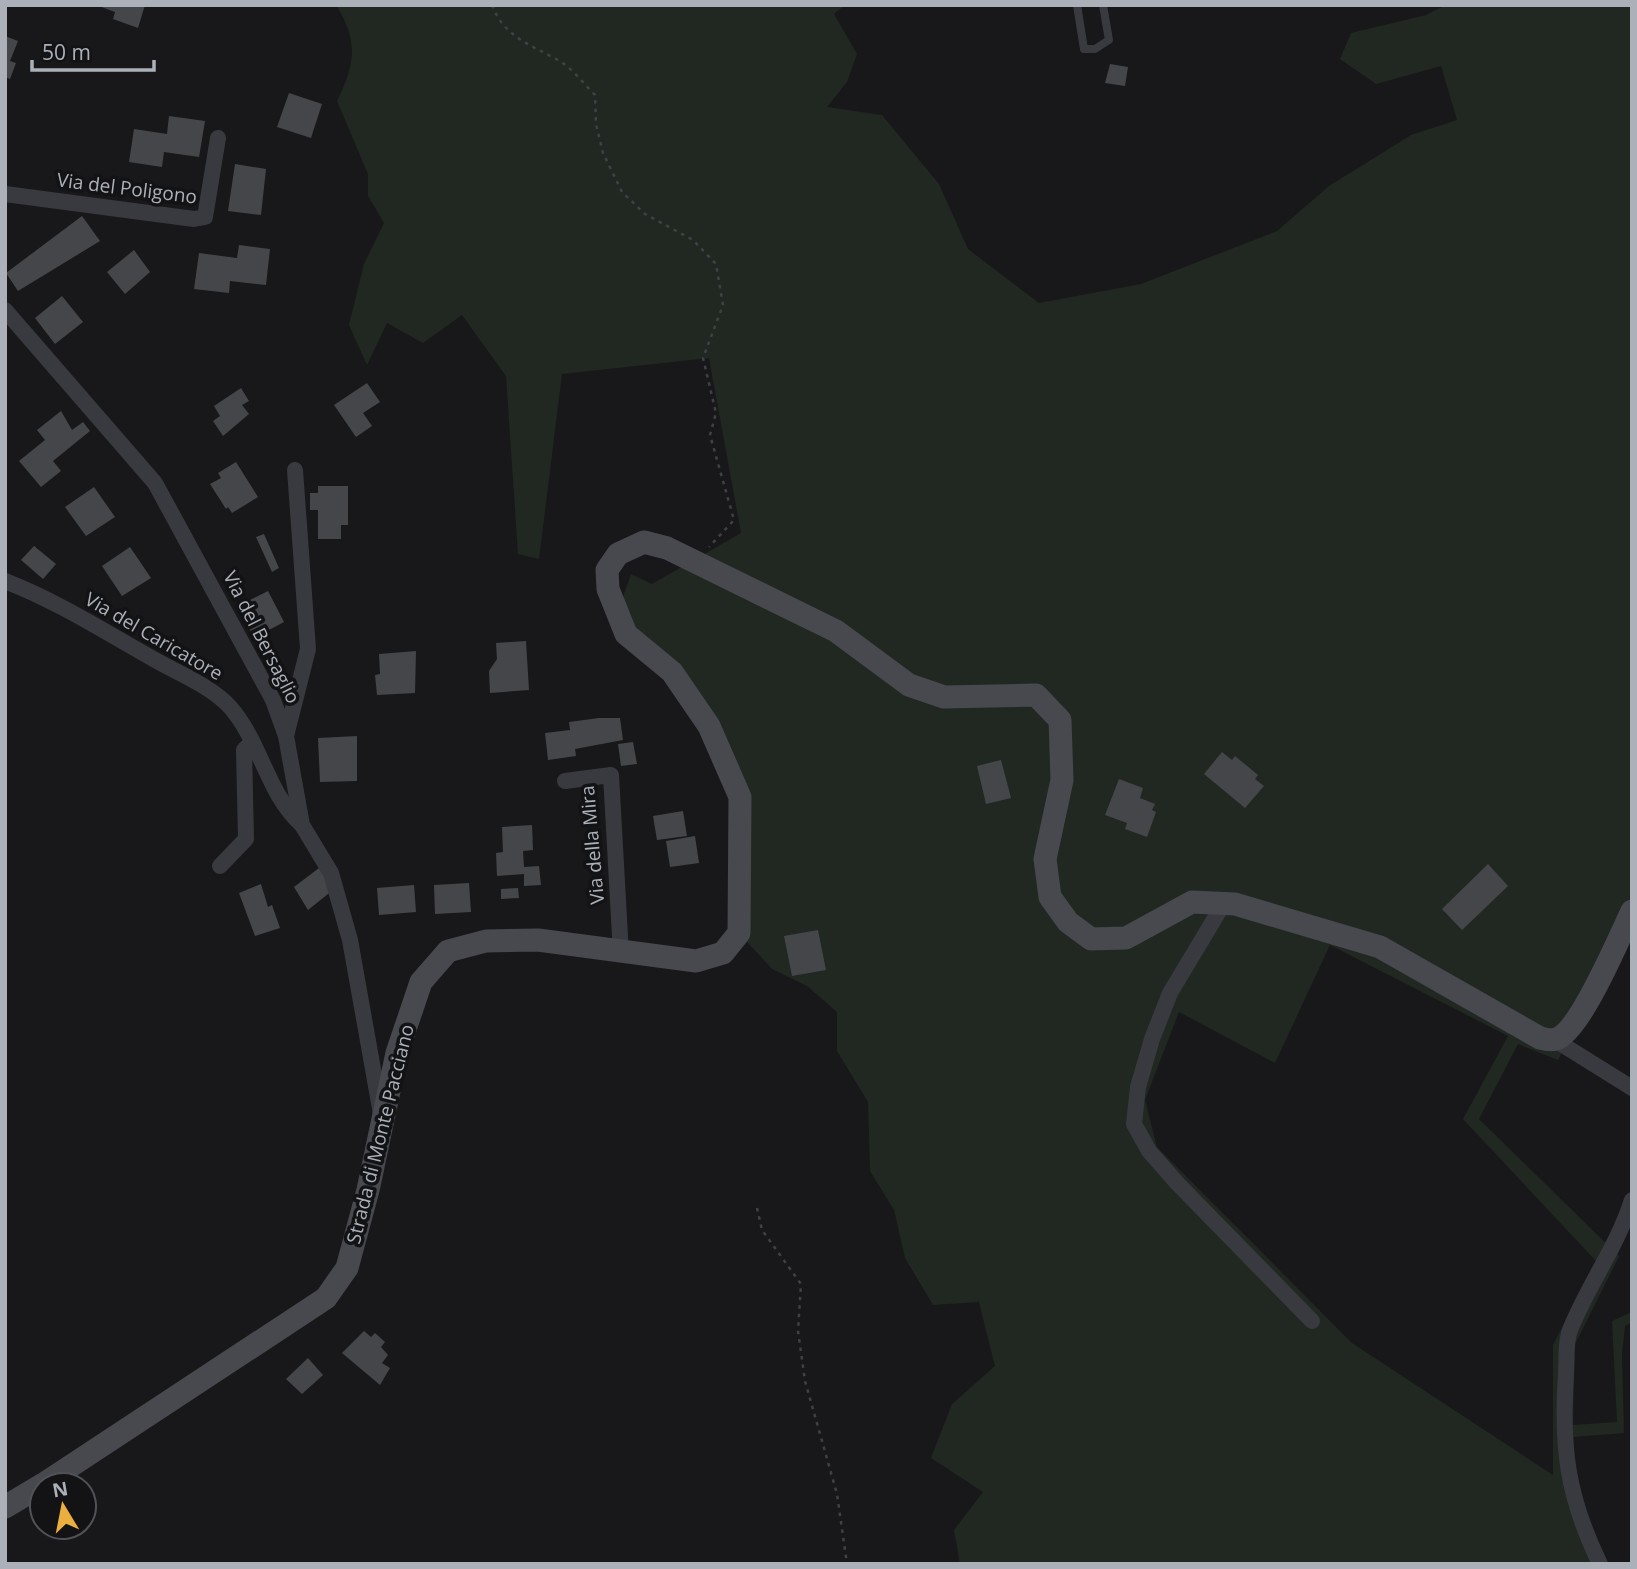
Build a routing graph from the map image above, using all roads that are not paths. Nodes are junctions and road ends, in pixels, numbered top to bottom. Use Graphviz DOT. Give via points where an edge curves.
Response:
graph roads {
  1 [pos="1077,5"];
  2 [pos="1103,5"];
  3 [pos="218,138"];
  4 [pos="5,194"];
  5 [pos="5,310"];
  6 [pos="295,470"];
  7 [pos="5,581"];
  8 [pos="286,736"];
  9 [pos="251,743"];
  10 [pos="565,781"];
  11 [pos="302,825"];
  12 [pos="220,866"];
  13 [pos="1224,904"];
  14 [pos="1632,911"];
  15 [pos="621,954"];
  16 [pos="1555,1040"];
  17 [pos="1632,1088"];
  18 [pos="382,1119"];
  19 [pos="1632,1200"];
  20 [pos="1312,1321"];
  21 [pos="63,1471"];
  22 [pos="28,1493"];
  23 [pos="5,1507"];
  24 [pos="1600,1564"];
  1 -- 2 [label="lane" via="1084,49 1095,49 1109,40"];
  3 -- 4 [label="street, Via del Poligono" via="205,217"];
  5 -- 8 [label="street, Via del Bersaglio" via="155,483 273,700"];
  6 -- 8 [label="street" via="308,649"];
  7 -- 9 [label="street, Via del Caricatore" via="44,597 199,684 228,705"];
  8 -- 11 [label="street, Via del Bersaglio"];
  9 -- 11 [label="street, Via del Caricatore" via="287,811"];
  9 -- 12 [label="street" via="244,750 246,839"];
  10 -- 15 [label="street, Via della Mira" via="611,775"];
  11 -- 18 [label="street, Via del Bersaglio" via="331,873 351,940"];
  13 -- 15 [label="street, Strada di Monte Pacciano" via="1192,902 1126,938 1091,939 1068,922 1050,897 1045,859 1062,779 1060,720 1036,695 944,697 909,685 836,631 667,548 644,542 618,554 607,570 608,589 626,634 672,672 709,726 740,797 739,933 723,953 696,961"];
  13 -- 16 [label="street, Strada di Monte Pacciano" via="1303,922 1380,947 1540,1038"];
  13 -- 20 [label="street" via="1156,1027 1138,1087 1134,1124 1149,1151 1177,1183"];
  14 -- 16 [label="street" via="1582,1011 1569,1031"];
  15 -- 18 [label="street, Strada di Monte Pacciano" via="538,940 486,941 448,951 421,982 397,1053"];
  16 -- 17 [label="street"];
  18 -- 21 [label="street, Strada di Monte Pacciano" via="347,1268 326,1298"];
  19 -- 24 [label="street" via="1569,1334 1562,1413 1565,1459 1578,1513"];
  22 -- 23 [label="street, Strada di Monte Pacciano"];
}
